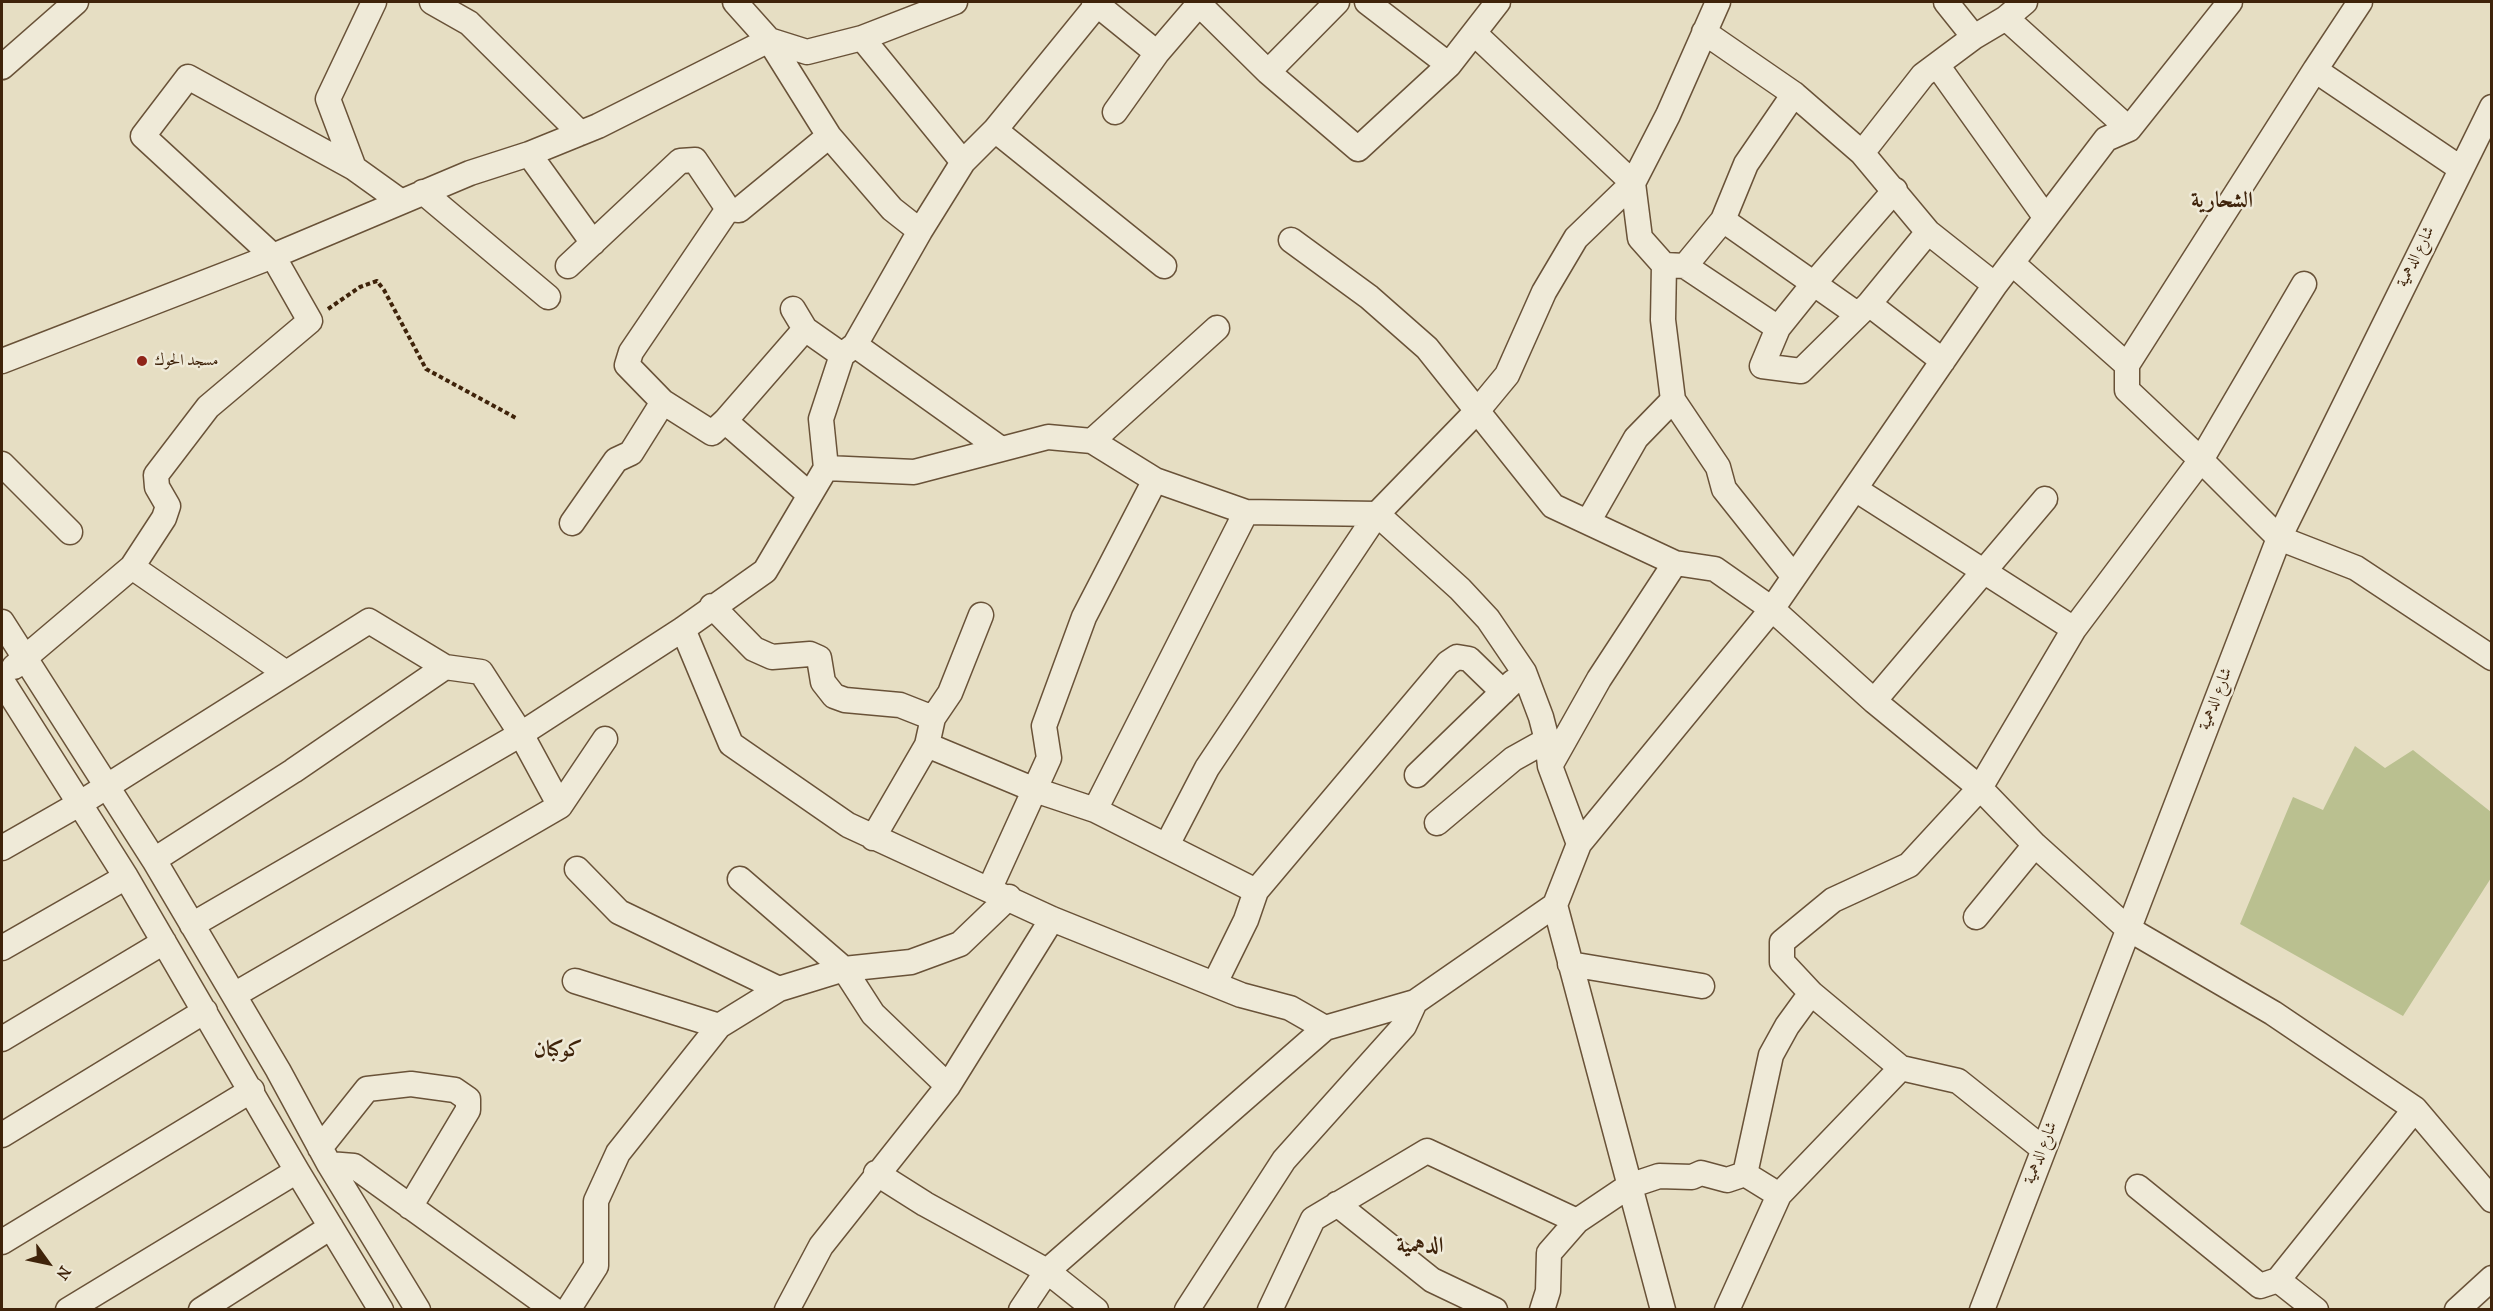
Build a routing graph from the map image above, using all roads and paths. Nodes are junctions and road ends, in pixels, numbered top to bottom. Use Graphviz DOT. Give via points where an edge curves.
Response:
graph roads {
  1 [pos="76,2"];
  2 [pos="374,2"];
  3 [pos="432,2"];
  4 [pos="735,2"];
  5 [pos="955,2"];
  6 [pos="1337,2"];
  7 [pos="1367,2"];
  8 [pos="1498,2"];
  9 [pos="1718,2"];
  10 [pos="1946,2"];
  11 [pos="2025,2"];
  12 [pos="2230,2"];
  13 [pos="2360,2"];
  14 [pos="1198,3"];
  15 [pos="1095,4"];
  16 [pos="2006,18"];
  17 [pos="1704,32"];
  18 [pos="1474,33"];
  19 [pos="1974,37"];
  20 [pos="862,38"];
  21 [pos="769,40"];
  22 [pos="1157,53"];
  23 [pos="1449,65"];
  24 [pos="1937,65"];
  25 [pos="2,67"];
  26 [pos="2315,70"];
  27 [pos="1269,72"];
  28 [pos="1794,94"];
  29 [pos="2492,107"];
  30 [pos="1115,112"];
  31 [pos="2129,129"];
  32 [pos="995,130"];
  33 [pos="580,133"];
  34 [pos="829,136"];
  35 [pos="1862,153"];
  36 [pos="529,154"];
  37 [pos="963,162"];
  38 [pos="354,168"];
  39 [pos="2460,168"];
  40 [pos="1634,183"];
  41 [pos="1895,190"];
  42 [pos="423,192"];
  43 [pos="400,201"];
  44 [pos="728,209"];
  45 [pos="2046,218"];
  46 [pos="1723,220"];
  47 [pos="920,231"];
  48 [pos="1928,232"];
  49 [pos="1291,240"];
  50 [pos="593,243"];
  51 [pos="273,256"];
  52 [pos="2012,263"];
  53 [pos="1674,265"];
  54 [pos="568,266"];
  55 [pos="1164,266"];
  56 [pos="1815,282"];
  57 [pos="2304,284"];
  58 [pos="1995,285"];
  59 [pos="548,297"];
  60 [pos="1863,309"];
  61 [pos="310,321"];
  62 [pos="1217,328"];
  63 [pos="1778,328"];
  64 [pos="849,350"];
  65 [pos="2,361"];
  66 [pos="1943,361"];
  67 [pos="2127,365"];
  68 [pos="1673,400"];
  69 [pos="663,402"];
  70 [pos="1478,410"];
  71 [pos="516,418"];
  72 [pos="725,421"];
  73 [pos="1092,441"];
  74 [pos="1001,449"];
  75 [pos="2201,460"];
  76 [pos="2,464"];
  77 [pos="826,468"];
  78 [pos="1155,480"];
  79 [pos="1855,489"];
  80 [pos="810,495"];
  81 [pos="2045,499"];
  82 [pos="1246,512"];
  83 [pos="1377,514"];
  84 [pos="1588,522"];
  85 [pos="572,523"];
  86 [pos="70,532"];
  87 [pos="2279,538"];
  88 [pos="1675,563"];
  89 [pos="132,567"];
  90 [pos="1983,571"];
  91 [pos="1794,577"];
  92 [pos="712,606"];
  93 [pos="1772,609"];
  94 [pos="981,615"];
  95 [pos="2,622"];
  96 [pos="683,629"];
  97 [pos="2074,629"];
  98 [pos="2492,658"];
  99 [pos="26,660"];
  100 [pos="445,667"];
  101 [pos="1524,672"];
  102 [pos="286,673"];
  103 [pos="2,675"];
  104 [pos="2,681"];
  105 [pos="1503,692"];
  106 [pos="1874,701"];
  107 [pos="933,718"];
  108 [pos="521,734"];
  109 [pos="605,739"];
  110 [pos="1547,740"];
  111 [pos="927,745"];
  112 [pos="1550,766"];
  113 [pos="1417,776"];
  114 [pos="107,786"];
  115 [pos="1980,789"];
  116 [pos="1035,790"];
  117 [pos="79,804"];
  118 [pos="560,806"];
  119 [pos="1095,810"];
  120 [pos="1437,823"];
  121 [pos="873,838"];
  122 [pos="1579,844"];
  123 [pos="1167,845"];
  124 [pos="2035,845"];
  125 [pos="2,848"];
  126 [pos="154,860"];
  127 [pos="576,869"];
  128 [pos="126,877"];
  129 [pos="740,879"];
  130 [pos="1256,891"];
  131 [pos="999,894"];
  132 [pos="1555,905"];
  133 [pos="1976,917"];
  134 [pos="1052,919"];
  135 [pos="192,925"];
  136 [pos="2127,928"];
  137 [pos="164,942"];
  138 [pos="2,948"];
  139 [pos="1570,964"];
  140 [pos="844,969"];
  141 [pos="575,981"];
  142 [pos="1215,983"];
  143 [pos="1702,986"];
  144 [pos="779,989"];
  145 [pos="1811,993"];
  146 [pos="234,995"];
  147 [pos="1415,1002"];
  148 [pos="205,1011"];
  149 [pos="719,1026"];
  150 [pos="1325,1028"];
  151 [pos="2,1038"];
  152 [pos="1901,1068"];
  153 [pos="948,1086"];
  154 [pos="252,1090"];
  155 [pos="2415,1109"];
  156 [pos="2,1135"];
  157 [pos="2042,1148"];
  158 [pos="324,1156"];
  159 [pos="297,1172"];
  160 [pos="876,1173"];
  161 [pos="1745,1174"];
  162 [pos="1629,1186"];
  163 [pos="2138,1187"];
  164 [pos="1779,1195"];
  165 [pos="2492,1200"];
  166 [pos="1337,1204"];
  167 [pos="410,1207"];
  168 [pos="1578,1221"];
  169 [pos="331,1227"];
  170 [pos="2,1242"];
  171 [pos="1047,1271"];
  172 [pos="2492,1278"];
  173 [pos="2278,1280"];
  174 [pos="2301,1305"];
  175 [pos="372,1306"];
  176 [pos="68,1310"];
  177 [pos="201,1310"];
  178 [pos="418,1310"];
  179 [pos="554,1310"];
  180 [pos="568,1310"];
  181 [pos="787,1310"];
  182 [pos="1021,1310"];
  183 [pos="1096,1310"];
  184 [pos="1187,1310"];
  185 [pos="1270,1310"];
  186 [pos="1495,1310"];
  187 [pos="1542,1310"];
  188 [pos="1663,1310"];
  189 [pos="1727,1310"];
  190 [pos="1982,1310"];
  191 [pos="2457,1310"];
  1 -- 25 [label="street"];
  2 -- 38 [label="street" via="328,99"];
  3 -- 33 [label="street" via="469,23"];
  4 -- 21 [label="street"];
  5 -- 20 [label="street"];
  6 -- 27 [label="street"];
  7 -- 23 [label="street"];
  8 -- 18 [label="street"];
  9 -- 17 [label="street"];
  10 -- 19 [label="street"];
  11 -- 16 [label="street"];
  12 -- 31 [label="street"];
  13 -- 26 [label="street"];
  14 -- 22 [label="street"];
  14 -- 27 [label="street"];
  15 -- 22 [label="street"];
  15 -- 32 [label="street"];
  16 -- 19 [label="street"];
  16 -- 31 [label="street"];
  17 -- 28 [label="street"];
  17 -- 40 [label="street"];
  18 -- 23 [label="street"];
  18 -- 40 [label="street"];
  19 -- 24 [label="street"];
  20 -- 21 [label="street" via="807,52"];
  20 -- 37 [label="street"];
  21 -- 33 [label="street"];
  21 -- 34 [label="street"];
  22 -- 30 [label="street"];
  23 -- 27 [label="street" via="1358,149"];
  24 -- 35 [label="street" via="1923,75"];
  24 -- 45 [label="street"];
  26 -- 39 [label="street"];
  26 -- 67 [label="street"];
  28 -- 35 [label="street"];
  28 -- 46 [label="street" via="1746,164"];
  29 -- 39 [label="street, شارع الدهمية"];
  31 -- 45 [label="street" via="2106,139"];
  32 -- 37 [label="street"];
  32 -- 55 [label="street"];
  33 -- 36 [label="street"];
  34 -- 44 [label="street" via="739,210"];
  34 -- 47 [label="street" via="892,210"];
  35 -- 41 [label="street"];
  36 -- 42 [label="street"];
  36 -- 50 [label="street"];
  37 -- 47 [label="street"];
  38 -- 43 [label="street"];
  38 -- 51 [label="street" via="188,77 143,136"];
  39 -- 87 [label="street, شارع الدهمية"];
  40 -- 53 [label="street" via="1640,238"];
  40 -- 70 [label="street" via="1576,238 1544,292 1507,375"];
  41 -- 48 [label="street"];
  41 -- 56 [label="street"];
  42 -- 43 [label="street"];
  42 -- 59 [label="street"];
  43 -- 51 [label="street"];
  44 -- 50 [label="street" via="695,160 681,161"];
  44 -- 69 [label="street" via="631,352 627,365"];
  45 -- 52 [label="street"];
  46 -- 53 [label="street"];
  46 -- 56 [label="street"];
  47 -- 64 [label="street"];
  48 -- 58 [label="street"];
  48 -- 60 [label="street"];
  49 -- 70 [label="street" via="1369,297 1426,348"];
  50 -- 54 [label="street"];
  51 -- 61 [label="street"];
  51 -- 65 [label="street"];
  52 -- 58 [label="street"];
  52 -- 67 [label="street"];
  53 -- 63 [label="street"];
  53 -- 68 [label="street" via="1663,320"];
  56 -- 60 [label="street"];
  56 -- 63 [label="street"];
  57 -- 75 [label="street"];
  58 -- 66 [label="street"];
  60 -- 63 [label="street" via="1801,371 1762,366"];
  60 -- 66 [label="street"];
  61 -- 71 [label="path" via="360,287 377,281 426,369"];
  61 -- 89 [label="street" via="208,407 156,475 157,487 168,506 165,518"];
  62 -- 73 [label="street"];
  64 -- 72 [label="street" via="799,319"];
  64 -- 74 [label="street"];
  64 -- 77 [label="street" via="821,419"];
  66 -- 79 [label="street"];
  67 -- 75 [label="street" via="2127,390"];
  68 -- 84 [label="street" via="1636,438"];
  68 -- 91 [label="street" via="1718,467 1724,489"];
  69 -- 72 [label="street" via="712,433"];
  69 -- 85 [label="street" via="632,453 616,460"];
  70 -- 83 [label="street"];
  70 -- 84 [label="street" via="1553,506"];
  72 -- 80 [label="street"];
  73 -- 74 [label="street" via="1048,437"];
  73 -- 78 [label="street"];
  74 -- 77 [label="street" via="914,472"];
  75 -- 87 [label="street"];
  75 -- 97 [label="street"];
  76 -- 86 [label="street"];
  77 -- 80 [label="street"];
  78 -- 82 [label="street"];
  78 -- 116 [label="street" via="1084,617 1044,726 1049,758"];
  79 -- 90 [label="street"];
  79 -- 91 [label="street"];
  80 -- 92 [label="street" via="765,571"];
  81 -- 90 [label="street"];
  82 -- 83 [label="street"];
  82 -- 119 [label="street"];
  83 -- 101 [label="street" via="1488,619"];
  83 -- 123 [label="street" via="1207,768"];
  84 -- 88 [label="street"];
  87 -- 98 [label="street" via="2356,568"];
  87 -- 136 [label="street, شارع الدهمية"];
  88 -- 93 [label="street" via="1715,569"];
  88 -- 112 [label="street" via="1599,679"];
  89 -- 99 [label="street"];
  89 -- 102 [label="street"];
  90 -- 97 [label="street"];
  90 -- 106 [label="street"];
  91 -- 93 [label="street"];
  92 -- 96 [label="street"];
  92 -- 107 [label="street" via="754,649 772,657 810,654 819,658 823,682 834,696 900,705"];
  93 -- 106 [label="street"];
  93 -- 122 [label="street"];
  94 -- 107 [label="street" via="950,693"];
  95 -- 99 [label="street"];
  96 -- 108 [label="street"];
  96 -- 121 [label="street" via="731,744"];
  97 -- 115 [label="street"];
  99 -- 103 [label="street"];
  99 -- 114 [label="street"];
  100 -- 102 [label="street" via="369,621"];
  100 -- 108 [label="street" via="481,672"];
  100 -- 126 [label="street"];
  101 -- 105 [label="street"];
  101 -- 110 [label="street"];
  102 -- 114 [label="street"];
  104 -- 117 [label="street"];
  105 -- 113 [label="street"];
  105 -- 130 [label="street" via="1469,659 1457,657 1448,663"];
  106 -- 115 [label="street"];
  107 -- 111 [label="street"];
  108 -- 118 [label="street"];
  108 -- 135 [label="street"];
  109 -- 118 [label="street"];
  110 -- 112 [label="street"];
  110 -- 120 [label="street" via="1513,759"];
  111 -- 116 [label="street"];
  111 -- 121 [label="street"];
  112 -- 122 [label="street"];
  114 -- 117 [label="street"];
  114 -- 126 [label="street"];
  115 -- 124 [label="street"];
  115 -- 145 [label="street" via="1908,865 1833,900 1782,942 1782,962"];
  116 -- 119 [label="street"];
  116 -- 131 [label="street"];
  117 -- 125 [label="street"];
  117 -- 128 [label="street"];
  118 -- 146 [label="street"];
  119 -- 123 [label="street"];
  121 -- 131 [label="street"];
  122 -- 132 [label="street"];
  123 -- 130 [label="street"];
  124 -- 133 [label="street"];
  124 -- 136 [label="street"];
  126 -- 135 [label="street"];
  127 -- 144 [label="street" via="619,912"];
  128 -- 137 [label="street"];
  128 -- 138 [label="street"];
  129 -- 140 [label="street"];
  130 -- 142 [label="street"];
  131 -- 134 [label="street"];
  131 -- 140 [label="street" via="960,944 911,962"];
  132 -- 139 [label="street"];
  132 -- 147 [label="street"];
  134 -- 142 [label="street"];
  134 -- 153 [label="street"];
  135 -- 146 [label="street"];
  136 -- 155 [label="street" via="2273,1012"];
  136 -- 157 [label="street, شارع الدهمية"];
  137 -- 148 [label="street"];
  137 -- 151 [label="street"];
  139 -- 143 [label="street"];
  139 -- 162 [label="street"];
  140 -- 144 [label="street"];
  140 -- 153 [label="street" via="873,1014"];
  141 -- 149 [label="street"];
  142 -- 150 [label="street" via="1241,995 1290,1008"];
  144 -- 149 [label="street"];
  145 -- 152 [label="street"];
  145 -- 161 [label="street" via="1771,1055"];
  146 -- 158 [label="street"];
  147 -- 150 [label="street"];
  147 -- 184 [label="street" via="1404,1026 1284,1160"];
  148 -- 154 [label="street"];
  148 -- 156 [label="street"];
  149 -- 180 [label="street" via="618,1153 596,1201 596,1266"];
  150 -- 171 [label="street"];
  152 -- 157 [label="street" via="1958,1082"];
  152 -- 164 [label="street"];
  153 -- 160 [label="street"];
  154 -- 159 [label="street"];
  154 -- 170 [label="street"];
  155 -- 165 [label="street"];
  155 -- 173 [label="street"];
  157 -- 190 [label="street, شارع الدهمية"];
  158 -- 167 [label="street" via="354,1166"];
  158 -- 167 [label="street" via="367,1089 411,1084 455,1090 468,1099 468,1110"];
  158 -- 178 [label="street"];
  159 -- 169 [label="street"];
  159 -- 176 [label="street"];
  160 -- 171 [label="street"];
  160 -- 181 [label="street" via="821,1246"];
  161 -- 162 [label="street" via="1727,1180 1701,1173 1692,1177 1659,1176"];
  161 -- 164 [label="street"];
  162 -- 168 [label="street"];
  162 -- 188 [label="street"];
  163 -- 173 [label="street" via="2260,1286"];
  164 -- 189 [label="street"];
  166 -- 168 [label="street" via="1427,1151"];
  166 -- 185 [label="street" via="1313,1219"];
  166 -- 186 [label="street" via="1432,1280"];
  167 -- 179 [label="street"];
  168 -- 187 [label="street" via="1548,1253 1548,1291"];
  169 -- 175 [label="street"];
  169 -- 177 [label="street"];
  171 -- 182 [label="street"];
  171 -- 183 [label="street"];
  172 -- 191 [label="street"];
  173 -- 174 [label="street"];
}
